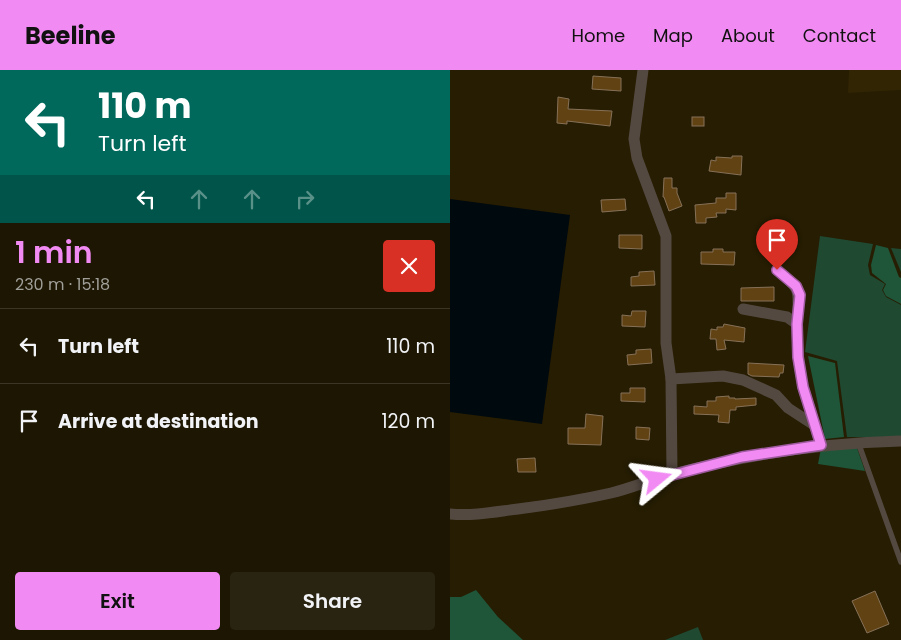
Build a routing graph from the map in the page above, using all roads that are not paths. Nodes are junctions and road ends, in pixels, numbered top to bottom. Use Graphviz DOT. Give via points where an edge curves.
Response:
graph roads {
  1 [pos="643,70"];
  2 [pos="777,270"];
  3 [pos="743,309"];
  4 [pos="797,324"];
  5 [pos="671,379"];
  6 [pos="814,425"];
  7 [pos="901,441"];
  8 [pos="858,442"];
  9 [pos="821,445"];
  10 [pos="672,474"];
  11 [pos="450,514"];
  12 [pos="901,562"];
  1 -- 5 [label="street" via="634,139 666,236 666,343"];
  2 -- 4 [label="street" via="796,286 800,295"];
  3 -- 4 [label="street" via="787,317"];
  4 -- 6 [label="street" via="800,372"];
  5 -- 6 [label="street" via="723,376 743,380 776,395 788,408"];
  5 -- 10 [label="street"];
  6 -- 9 [label="street"];
  7 -- 8 [label="street"];
  8 -- 9 [label="street"];
  8 -- 12 [label="lane"];
  9 -- 10 [label="street" via="742,457"];
  10 -- 11 [label="street" via="556,504 472,515"];
}
